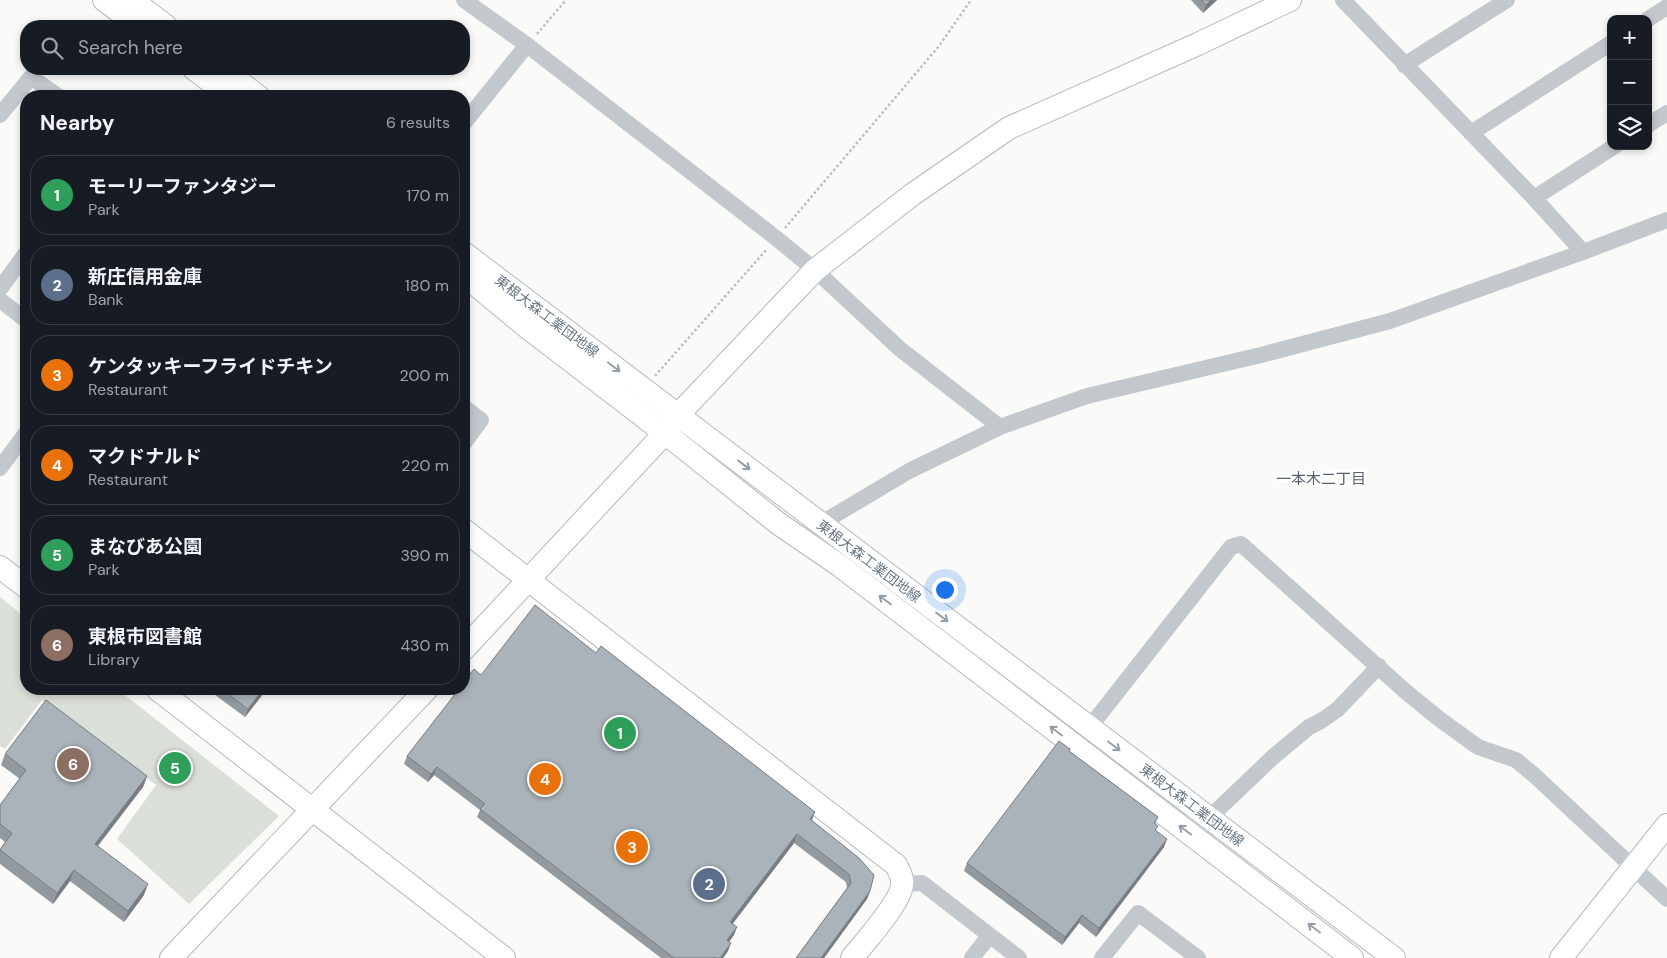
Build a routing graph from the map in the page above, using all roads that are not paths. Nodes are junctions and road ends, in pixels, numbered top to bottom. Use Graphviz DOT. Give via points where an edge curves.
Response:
graph roads {
  1 [pos="104,0"];
  2 [pos="132,0"];
  3 [pos="464,0"];
  4 [pos="1290,0"];
  5 [pos="1343,0"];
  6 [pos="1508,0"];
  7 [pos="1667,7"];
  8 [pos="1652,16"];
  9 [pos="130,20"];
  10 [pos="158,20"];
  11 [pos="528,45"];
  12 [pos="1607,46"];
  13 [pos="1404,65"];
  14 [pos="202,75"];
  15 [pos="230,75"];
  16 [pos="20,90"];
  17 [pos="20,90"];
  18 [pos="49,90"];
  19 [pos="222,90"];
  20 [pos="250,90"];
  21 [pos="1667,113"];
  22 [pos="0,115"];
  23 [pos="470,116"];
  24 [pos="1652,122"];
  25 [pos="1471,133"];
  26 [pos="1609,150"];
  27 [pos="1534,198"];
  28 [pos="1667,220"];
  29 [pos="1583,252"];
  30 [pos="470,258"];
  31 [pos="20,262"];
  32 [pos="815,270"];
  33 [pos="470,280"];
  34 [pos="0,289"];
  35 [pos="0,300"];
  36 [pos="20,315"];
  37 [pos="470,412"];
  38 [pos="678,415"];
  39 [pos="1000,426"];
  40 [pos="665,433"];
  41 [pos="470,435"];
  42 [pos="20,441"];
  43 [pos="0,468"];
  44 [pos="820,524"];
  45 [pos="470,535"];
  46 [pos="0,567"];
  47 [pos="528,581"];
  48 [pos="20,583"];
  49 [pos="470,643"];
  50 [pos="1379,666"];
  51 [pos="165,695"];
  52 [pos="421,695"];
  53 [pos="1089,728"];
  54 [pos="313,810"];
  55 [pos="1209,818"];
  56 [pos="1667,825"];
  57 [pos="1632,868"];
  58 [pos="902,884"];
  59 [pos="1667,899"];
  60 [pos="989,936"];
  61 [pos="494,955"];
  62 [pos="171,958"];
  63 [pos="852,958"];
  64 [pos="972,958"];
  65 [pos="1019,958"];
  66 [pos="1102,958"];
  67 [pos="1198,958"];
  68 [pos="1352,958"];
  69 [pos="1394,958"];
  70 [pos="1561,958"];
  1 -- 9 [label="main road"];
  2 -- 10 [label="main road"];
  3 -- 11 [label="street"];
  4 -- 32 [label="main road" via="1009,128 913,194"];
  5 -- 13 [label="street"];
  6 -- 13 [label="street"];
  7 -- 8 [label="street"];
  11 -- 23 [label="street"];
  11 -- 32 [label="street"];
  12 -- 25 [label="street"];
  13 -- 25 [label="street"];
  14 -- 19 [label="main road"];
  15 -- 20 [label="main road"];
  16 -- 22 [label="street"];
  17 -- 18 [label="street" via="31,77"];
  21 -- 24 [label="street"];
  25 -- 27 [label="street"];
  26 -- 27 [label="street"];
  27 -- 29 [label="street"];
  28 -- 29 [label="street"];
  29 -- 39 [label="street" via="1390,321 1088,396"];
  30 -- 38 [label="main road, 東根大森工業団地線, one-way"];
  31 -- 34 [label="street"];
  32 -- 38 [label="main road"];
  32 -- 39 [label="street" via="900,349"];
  33 -- 40 [label="main road, 東根大森工業団地線"];
  35 -- 36 [label="street"];
  37 -- 41 [label="street" via="481,420"];
  38 -- 40 [label="main road"];
  38 -- 44 [label="main road, 東根大森工業団地線, one-way"];
  39 -- 44 [label="street" via="909,472"];
  40 -- 47 [label="main road"];
  68 -- 40 [label="main road, 東根大森工業団地線, one-way" via="847,571 779,524"];
  42 -- 43 [label="street"];
  44 -- 53 [label="main road, 東根大森工業団地線, one-way"];
  45 -- 47 [label="main road"];
  46 -- 48 [label="main road"];
  47 -- 49 [label="main road"];
  47 -- 58 [label="main road" via="896,865"];
  50 -- 53 [label="street" via="1241,544 1231,547"];
  50 -- 55 [label="street" via="1338,709 1309,726"];
  50 -- 57 [label="street" via="1468,741 1516,760"];
  51 -- 54 [label="main road"];
  52 -- 54 [label="main road"];
  53 -- 55 [label="main road, 東根大森工業団地線, one-way"];
  54 -- 61 [label="main road"];
  54 -- 62 [label="main road"];
  55 -- 69 [label="main road, 東根大森工業団地線"];
  56 -- 57 [label="main road"];
  57 -- 59 [label="street"];
  57 -- 70 [label="main road"];
  58 -- 60 [label="street" via="922,883"];
  58 -- 63 [label="main road" via="899,897"];
  60 -- 64 [label="street"];
  60 -- 65 [label="street"];
  66 -- 67 [label="street" via="1138,914"];
}
